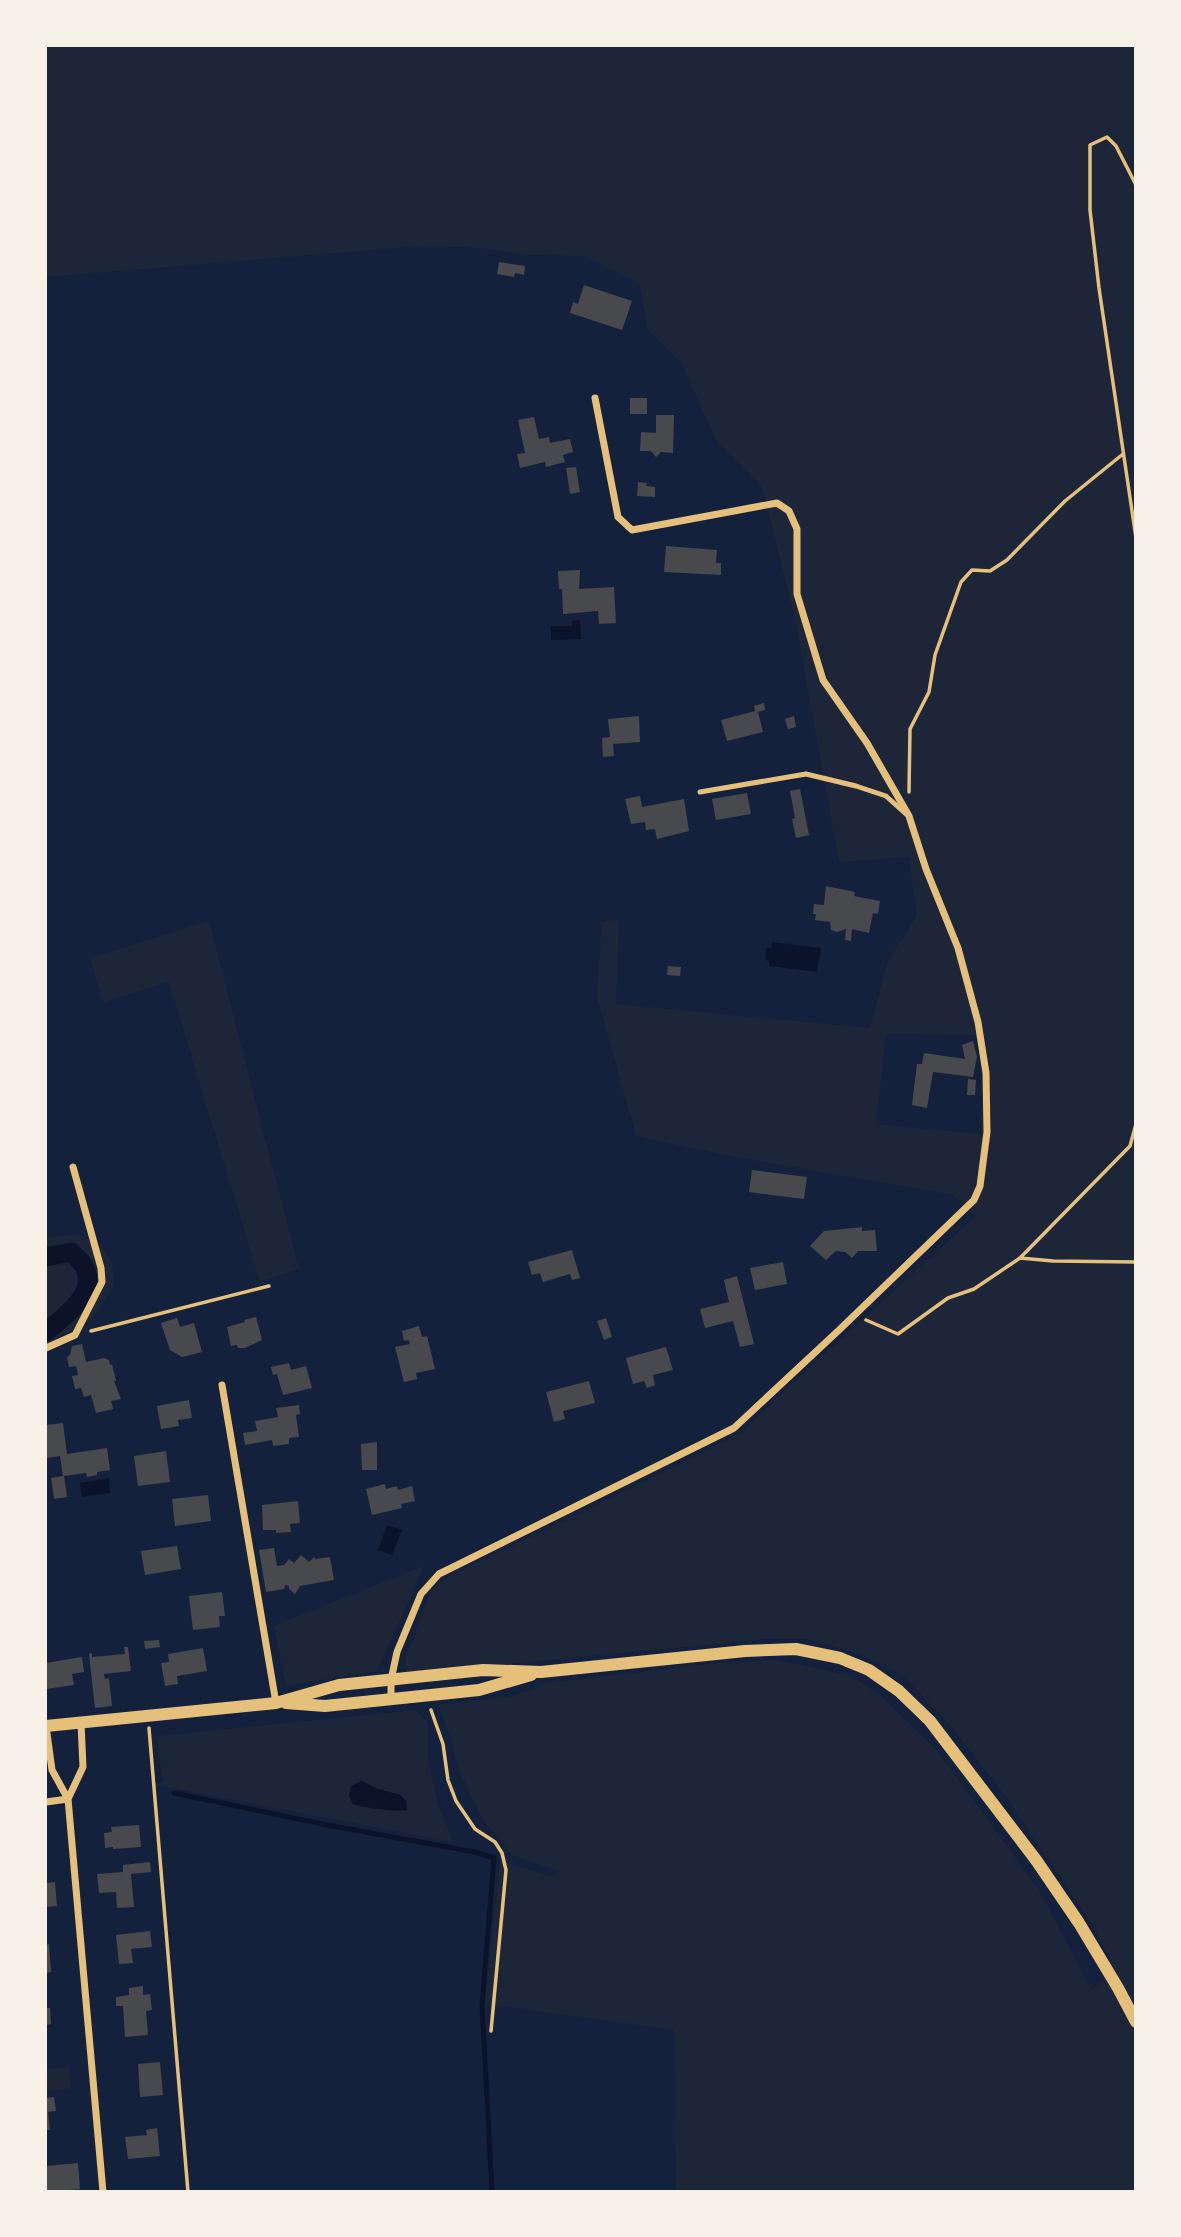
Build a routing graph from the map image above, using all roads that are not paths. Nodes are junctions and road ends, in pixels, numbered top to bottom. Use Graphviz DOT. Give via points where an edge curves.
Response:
graph roads {
  1 [pos="595,398"];
  2 [pos="701,792"];
  3 [pos="909,816"];
  4 [pos="73,1167"];
  5 [pos="46,1348"];
  6 [pos="222,1385"];
  7 [pos="541,1672"];
  8 [pos="391,1680"];
  9 [pos="391,1699"];
  10 [pos="276,1703"];
  11 [pos="81,1723"];
  12 [pos="46,1726"];
  13 [pos="68,1799"];
  14 [pos="46,1802"];
  15 [pos="1136,2022"];
  16 [pos="103,2192"];
  1 -- 3 [label="street" via="618,517 632,530 776,503 789,511 797,529 797,594 823,680 867,743"];
  2 -- 3 [label="lane" via="806,774 886,796"];
  3 -- 8 [label="street" via="958,948 978,1022 986,1073 987,1132 974,1200 734,1427 439,1574 421,1594"];
  4 -- 5 [label="street" via="102,1282 75,1335"];
  6 -- 10 [label="street"];
  7 -- 8 [label="street" via="483,1670"];
  7 -- 9 [label="street" via="479,1690"];
  7 -- 15 [label="street" via="796,1649 840,1658 869,1670 930,1721 980,1784 1079,1923"];
  8 -- 9 [label="street"];
  8 -- 10 [label="street" via="339,1685"];
  9 -- 10 [label="street" via="325,1706"];
  10 -- 11 [label="street"];
  11 -- 12 [label="street"];
  11 -- 13 [label="street" via="83,1767"];
  12 -- 13 [label="street" via="52,1770"];
  13 -- 14 [label="street"];
  13 -- 16 [label="street"];
}
